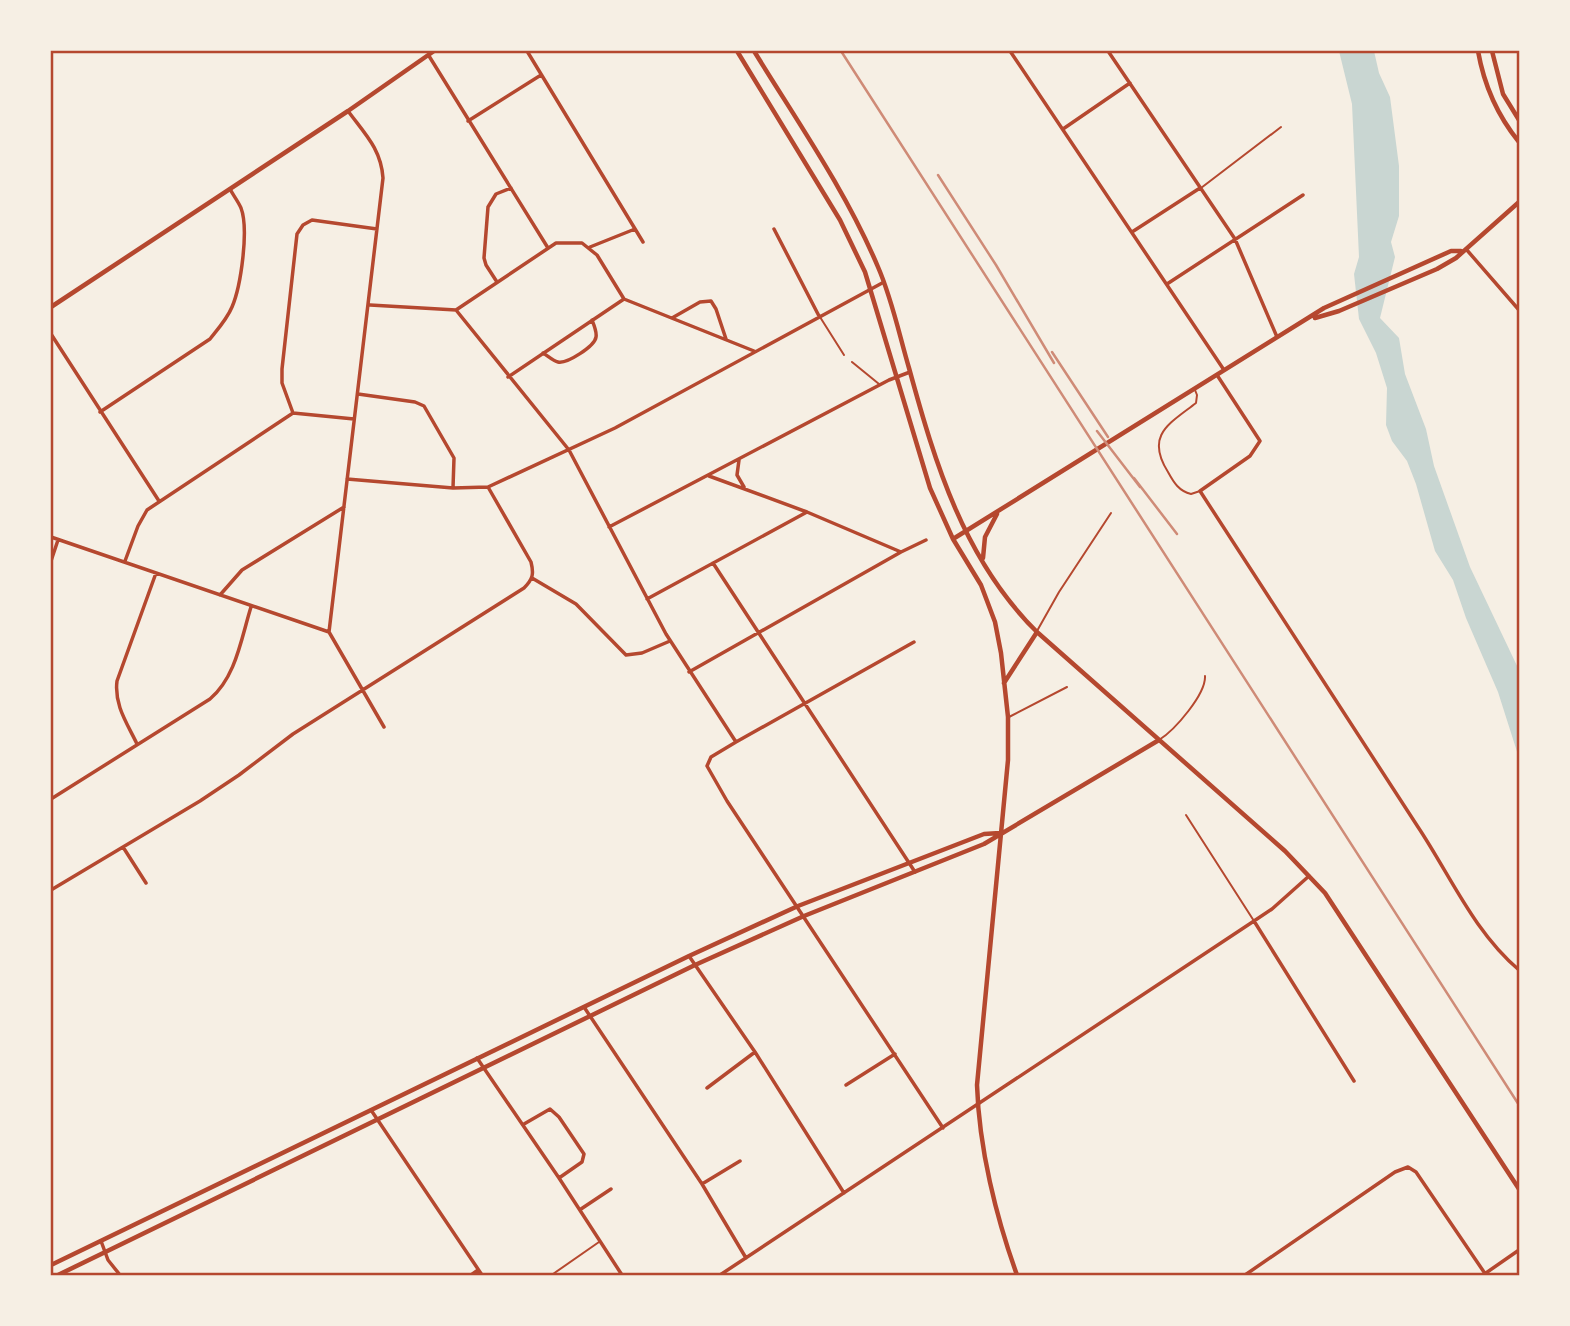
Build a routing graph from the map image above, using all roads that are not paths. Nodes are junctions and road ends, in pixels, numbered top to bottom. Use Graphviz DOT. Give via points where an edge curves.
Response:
graph roads {
  1 [pos="434,51"];
  2 [pos="527,51"];
  3 [pos="737,51"];
  4 [pos="754,51"];
  5 [pos="1010,51"];
  6 [pos="1108,51"];
  7 [pos="1478,51"];
  8 [pos="1492,51"];
  9 [pos="429,56"];
  10 [pos="541,75"];
  11 [pos="1130,83"];
  12 [pos="348,111"];
  13 [pos="1519,120"];
  14 [pos="468,121"];
  15 [pos="1281,127"];
  16 [pos="1063,129"];
  17 [pos="1519,142"];
  18 [pos="511,188"];
  19 [pos="1200,188"];
  20 [pos="230,189"];
  21 [pos="1303,195"];
  22 [pos="1519,202"];
  23 [pos="377,229"];
  24 [pos="635,229"];
  25 [pos="774,229"];
  26 [pos="1132,232"];
  27 [pos="1235,239"];
  28 [pos="643,242"];
  29 [pos="590,247"];
  30 [pos="548,248"];
  31 [pos="1463,250"];
  32 [pos="496,282"];
  33 [pos="884,282"];
  34 [pos="1167,284"];
  35 [pos="872,288"];
  36 [pos="624,299"];
  37 [pos="369,304"];
  38 [pos="51,307"];
  39 [pos="456,310"];
  40 [pos="1519,310"];
  41 [pos="819,316"];
  42 [pos="672,318"];
  43 [pos="1311,318"];
  44 [pos="592,320"];
  45 [pos="51,334"];
  46 [pos="1277,337"];
  47 [pos="726,339"];
  48 [pos="754,351"];
  49 [pos="543,353"];
  50 [pos="844,355"];
  51 [pos="852,362"];
  52 [pos="1224,370"];
  53 [pos="910,372"];
  54 [pos="1217,375"];
  55 [pos="508,377"];
  56 [pos="898,377"];
  57 [pos="880,385"];
  58 [pos="1194,390"];
  59 [pos="358,394"];
  60 [pos="100,412"];
  61 [pos="293,413"];
  62 [pos="354,419"];
  63 [pos="569,450"];
  64 [pos="739,460"];
  65 [pos="709,475"];
  66 [pos="348,479"];
  67 [pos="488,487"];
  68 [pos="453,488"];
  69 [pos="745,489"];
  70 [pos="1200,491"];
  71 [pos="159,501"];
  72 [pos="344,507"];
  73 [pos="807,512"];
  74 [pos="1111,513"];
  75 [pos="998,514"];
  76 [pos="610,527"];
  77 [pos="967,532"];
  78 [pos="51,537"];
  79 [pos="58,540"];
  80 [pos="926,540"];
  81 [pos="953,540"];
  82 [pos="901,552"];
  83 [pos="983,560"];
  84 [pos="51,561"];
  85 [pos="125,561"];
  86 [pos="713,563"];
  87 [pos="156,573"];
  88 [pos="532,578"];
  89 [pos="220,595"];
  90 [pos="647,599"];
  91 [pos="251,607"];
  92 [pos="329,632"];
  93 [pos="1037,632"];
  94 [pos="758,634"];
  95 [pos="670,641"];
  96 [pos="914,642"];
  97 [pos="689,672"];
  98 [pos="1205,676"];
  99 [pos="1004,684"];
  100 [pos="1067,688"];
  101 [pos="362,691"];
  102 [pos="804,705"];
  103 [pos="1008,718"];
  104 [pos="384,727"];
  105 [pos="1158,740"];
  106 [pos="736,742"];
  107 [pos="137,744"];
  108 [pos="51,799"];
  109 [pos="1186,815"];
  110 [pos="1001,833"];
  111 [pos="122,846"];
  112 [pos="909,863"];
  113 [pos="915,873"];
  114 [pos="1309,876"];
  115 [pos="146,883"];
  116 [pos="51,890"];
  117 [pos="798,906"];
  118 [pos="804,916"];
  119 [pos="1254,922"];
  120 [pos="689,956"];
  121 [pos="695,965"];
  122 [pos="1519,970"];
  123 [pos="584,1006"];
  124 [pos="590,1016"];
  125 [pos="755,1052"];
  126 [pos="895,1054"];
  127 [pos="477,1058"];
  128 [pos="484,1068"];
  129 [pos="1354,1081"];
  130 [pos="846,1085"];
  131 [pos="707,1088"];
  132 [pos="978,1105"];
  133 [pos="371,1110"];
  134 [pos="377,1120"];
  135 [pos="523,1125"];
  136 [pos="943,1128"];
  137 [pos="740,1161"];
  138 [pos="559,1178"];
  139 [pos="702,1184"];
  140 [pos="611,1189"];
  141 [pos="1519,1189"];
  142 [pos="844,1193"];
  143 [pos="580,1209"];
  144 [pos="101,1240"];
  145 [pos="600,1241"];
  146 [pos="1519,1250"];
  147 [pos="105,1252"];
  148 [pos="746,1258"];
  149 [pos="51,1265"];
  150 [pos="478,1270"];
  151 [pos="553,1274"];
  152 [pos="58,1275"];
  153 [pos="120,1275"];
  154 [pos="471,1275"];
  155 [pos="482,1275"];
  156 [pos="622,1275"];
  157 [pos="720,1275"];
  158 [pos="1017,1275"];
  159 [pos="1245,1275"];
  160 [pos="1485,1275"];
  1 -- 9 [label="main road"];
  2 -- 10 [label="street"];
  3 -- 35 [label="main road" via="841,220"];
  4 -- 33 [label="main road" via="853,215"];
  5 -- 16 [label="street"];
  6 -- 11 [label="street"];
  7 -- 17 [label="main road" via="1495,104"];
  8 -- 13 [label="main road" via="1503,94"];
  9 -- 12 [label="main road"];
  9 -- 14 [label="street"];
  10 -- 14 [label="street"];
  10 -- 24 [label="street"];
  11 -- 16 [label="street"];
  11 -- 19 [label="street"];
  12 -- 20 [label="main road"];
  12 -- 23 [label="street" via="382,162"];
  14 -- 18 [label="street"];
  15 -- 19 [label="lane"];
  16 -- 26 [label="street"];
  18 -- 30 [label="street"];
  18 -- 32 [label="street" via="496,194 488,207 484,258"];
  19 -- 26 [label="street"];
  19 -- 27 [label="street"];
  20 -- 38 [label="main road"];
  20 -- 60 [label="street" via="245,223 237,289 223,322 210,339"];
  21 -- 27 [label="street"];
  22 -- 31 [label="main road"];
  23 -- 37 [label="street"];
  23 -- 61 [label="street" via="312,220 297,234 282,383"];
  24 -- 28 [label="street"];
  24 -- 29 [label="street"];
  25 -- 41 [label="street"];
  26 -- 34 [label="street"];
  27 -- 34 [label="street"];
  27 -- 46 [label="street"];
  29 -- 30 [label="street" via="565,242"];
  29 -- 36 [label="street"];
  30 -- 32 [label="street"];
  31 -- 40 [label="street"];
  31 -- 43 [label="main road" via="1451,251 1336,302"];
  31 -- 43 [label="main road" via="1452,261 1418,278"];
  32 -- 39 [label="street"];
  33 -- 35 [label="street"];
  33 -- 53 [label="main road"];
  34 -- 52 [label="street"];
  35 -- 41 [label="street"];
  35 -- 56 [label="main road"];
  36 -- 42 [label="street"];
  36 -- 44 [label="street"];
  37 -- 39 [label="street"];
  37 -- 59 [label="street"];
  39 -- 55 [label="street"];
  41 -- 48 [label="street"];
  41 -- 50 [label="lane"];
  42 -- 47 [label="street"];
  42 -- 47 [label="street" via="711,301"];
  43 -- 46 [label="main road"];
  44 -- 49 [label="street"];
  44 -- 49 [label="street" via="597,334 594,342 568,362"];
  45 -- 60 [label="street"];
  46 -- 52 [label="main road"];
  47 -- 48 [label="street"];
  48 -- 63 [label="street"];
  49 -- 55 [label="street"];
  51 -- 57 [label="lane"];
  52 -- 54 [label="main road"];
  53 -- 56 [label="street"];
  53 -- 77 [label="main road" via="933,455"];
  54 -- 58 [label="main road"];
  54 -- 70 [label="street" via="1260,441 1250,456"];
  55 -- 63 [label="street"];
  56 -- 57 [label="street"];
  56 -- 81 [label="main road" via="930,488"];
  57 -- 64 [label="street"];
  58 -- 70 [label="lane" via="1196,402 1165,427 1158,445 1177,487 1191,494"];
  58 -- 75 [label="main road"];
  59 -- 62 [label="street"];
  59 -- 68 [label="street" via="424,406 454,458"];
  60 -- 71 [label="street"];
  61 -- 62 [label="street"];
  61 -- 71 [label="street"];
  62 -- 66 [label="street"];
  63 -- 67 [label="street"];
  63 -- 76 [label="street"];
  64 -- 65 [label="street"];
  64 -- 69 [label="street" via="737,475"];
  65 -- 69 [label="street"];
  65 -- 76 [label="street"];
  66 -- 68 [label="street"];
  66 -- 72 [label="street"];
  67 -- 68 [label="street"];
  67 -- 88 [label="street" via="531,562"];
  69 -- 73 [label="street"];
  70 -- 122 [label="street" via="1478,924"];
  71 -- 85 [label="street" via="138,526"];
  72 -- 89 [label="street" via="242,570"];
  72 -- 92 [label="street"];
  73 -- 82 [label="street"];
  73 -- 86 [label="street"];
  74 -- 93 [label="lane"];
  75 -- 77 [label="main road"];
  75 -- 83 [label="main road" via="986,533"];
  76 -- 90 [label="street"];
  77 -- 81 [label="main road"];
  77 -- 83 [label="main road"];
  78 -- 79 [label="street"];
  79 -- 84 [label="street"];
  79 -- 85 [label="street"];
  80 -- 82 [label="street"];
  81 -- 99 [label="main road" via="990,608"];
  82 -- 94 [label="street"];
  83 -- 93 [label="main road" via="1008,601"];
  85 -- 87 [label="street"];
  86 -- 90 [label="street"];
  86 -- 94 [label="street"];
  87 -- 89 [label="street"];
  87 -- 107 [label="street" via="117,681 118,704"];
  88 -- 95 [label="street" via="576,604 626,655"];
  88 -- 101 [label="street" via="524,588"];
  89 -- 91 [label="street"];
  90 -- 95 [label="street"];
  91 -- 92 [label="street"];
  91 -- 107 [label="street" via="220,691"];
  92 -- 101 [label="street"];
  93 -- 99 [label="main road"];
  93 -- 105 [label="main road"];
  94 -- 97 [label="street"];
  94 -- 102 [label="street"];
  95 -- 97 [label="street"];
  96 -- 102 [label="street"];
  97 -- 106 [label="street"];
  98 -- 105 [label="lane" via="1204,688 1176,725"];
  99 -- 103 [label="main road"];
  100 -- 103 [label="lane"];
  101 -- 104 [label="street"];
  101 -- 111 [label="street" via="239,775"];
  102 -- 106 [label="street"];
  102 -- 112 [label="street"];
  103 -- 110 [label="main road"];
  105 -- 110 [label="main road"];
  105 -- 114 [label="main road"];
  106 -- 117 [label="street" via="711,757 707,770"];
  107 -- 108 [label="street"];
  109 -- 119 [label="lane"];
  110 -- 112 [label="main road" via="984,834"];
  110 -- 113 [label="main road"];
  110 -- 132 [label="main road"];
  111 -- 115 [label="street"];
  111 -- 116 [label="street"];
  112 -- 113 [label="street"];
  112 -- 117 [label="main road"];
  113 -- 118 [label="main road"];
  114 -- 119 [label="street"];
  114 -- 141 [label="main road" via="1357,939"];
  117 -- 118 [label="street"];
  117 -- 120 [label="main road"];
  118 -- 121 [label="main road"];
  118 -- 126 [label="street"];
  119 -- 129 [label="street"];
  119 -- 132 [label="street"];
  120 -- 121 [label="street"];
  120 -- 123 [label="main road"];
  121 -- 124 [label="main road"];
  121 -- 125 [label="street"];
  123 -- 124 [label="street"];
  123 -- 127 [label="main road"];
  124 -- 128 [label="main road"];
  124 -- 139 [label="street"];
  125 -- 131 [label="street"];
  125 -- 142 [label="street"];
  126 -- 130 [label="street"];
  126 -- 136 [label="street"];
  127 -- 128 [label="street"];
  127 -- 133 [label="main road"];
  128 -- 134 [label="main road"];
  128 -- 135 [label="street"];
  132 -- 136 [label="street"];
  132 -- 158 [label="main road" via="1002,1233"];
  133 -- 134 [label="street"];
  133 -- 144 [label="main road"];
  134 -- 147 [label="main road"];
  134 -- 150 [label="street"];
  135 -- 138 [label="street"];
  135 -- 138 [label="street" via="550,1109 572,1135 584,1158"];
  136 -- 142 [label="street"];
  137 -- 139 [label="street"];
  138 -- 143 [label="street"];
  139 -- 148 [label="street"];
  140 -- 143 [label="street"];
  142 -- 148 [label="street"];
  143 -- 145 [label="street"];
  144 -- 147 [label="street"];
  144 -- 149 [label="main road"];
  145 -- 151 [label="lane"];
  145 -- 156 [label="street"];
  146 -- 160 [label="street"];
  147 -- 152 [label="main road"];
  147 -- 153 [label="street"];
  148 -- 157 [label="street"];
  150 -- 154 [label="street"];
  150 -- 155 [label="street"];
  159 -- 160 [label="street" via="1408,1167 1416,1172"];
}
